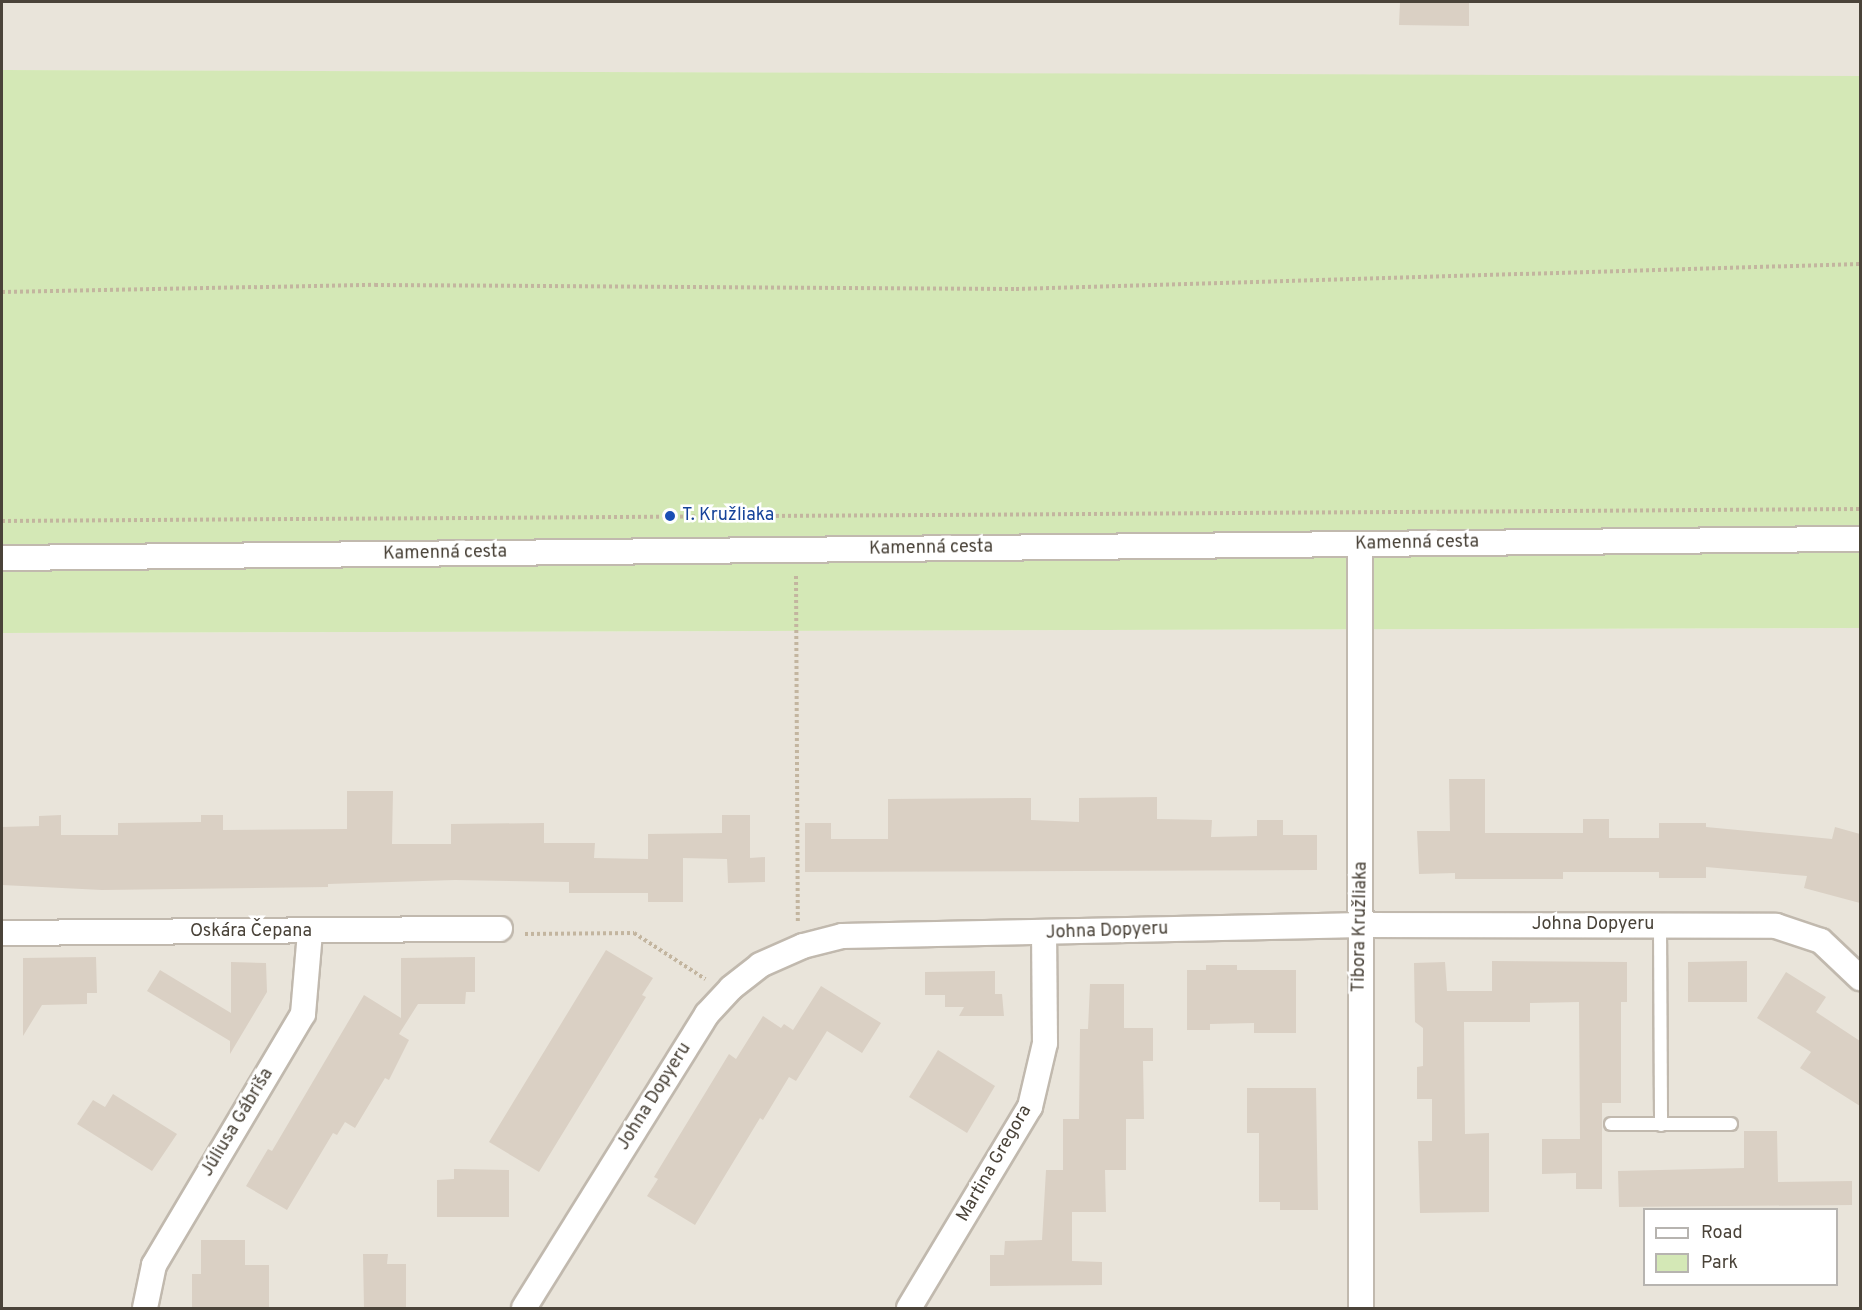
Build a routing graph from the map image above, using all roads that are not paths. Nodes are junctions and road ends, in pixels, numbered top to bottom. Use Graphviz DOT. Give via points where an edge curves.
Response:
graph roads {
  1 [pos="1860,540"];
  2 [pos="1360,545"];
  3 [pos="2,558"];
  4 [pos="1362,925"];
  5 [pos="1660,926"];
  6 [pos="500,929"];
  7 [pos="310,932"];
  8 [pos="2,933"];
  9 [pos="1044,934"];
  10 [pos="1860,978"];
  11 [pos="1611,1124"];
  12 [pos="1661,1125"];
  13 [pos="1731,1125"];
  14 [pos="145,1308"];
  15 [pos="524,1308"];
  16 [pos="909,1308"];
  17 [pos="1361,1308"];
  1 -- 2 [label="street, Kamenná cesta"];
  2 -- 3 [label="street, Kamenná cesta"];
  2 -- 4 [label="street, Tibora Kružliaka"];
  4 -- 5 [label="street, Johna Dopyeru"];
  4 -- 9 [label="street, Johna Dopyeru"];
  4 -- 17 [label="street, Tibora Kružliaka"];
  5 -- 10 [label="street, Johna Dopyeru" via="1776,926 1821,941"];
  5 -- 12 [label="lane"];
  6 -- 7 [label="street, Oskára Čepana"];
  7 -- 8 [label="street, Oskára Čepana"];
  7 -- 14 [label="street, Júliusa Gábriša" via="303,1014 154,1265"];
  9 -- 15 [label="street, Johna Dopyeru" via="842,936 760,965 707,1014"];
  9 -- 16 [label="street, Martina Gregora" via="1045,1043 1030,1107"];
  11 -- 12 [label="lane"];
  12 -- 13 [label="lane"];
}
